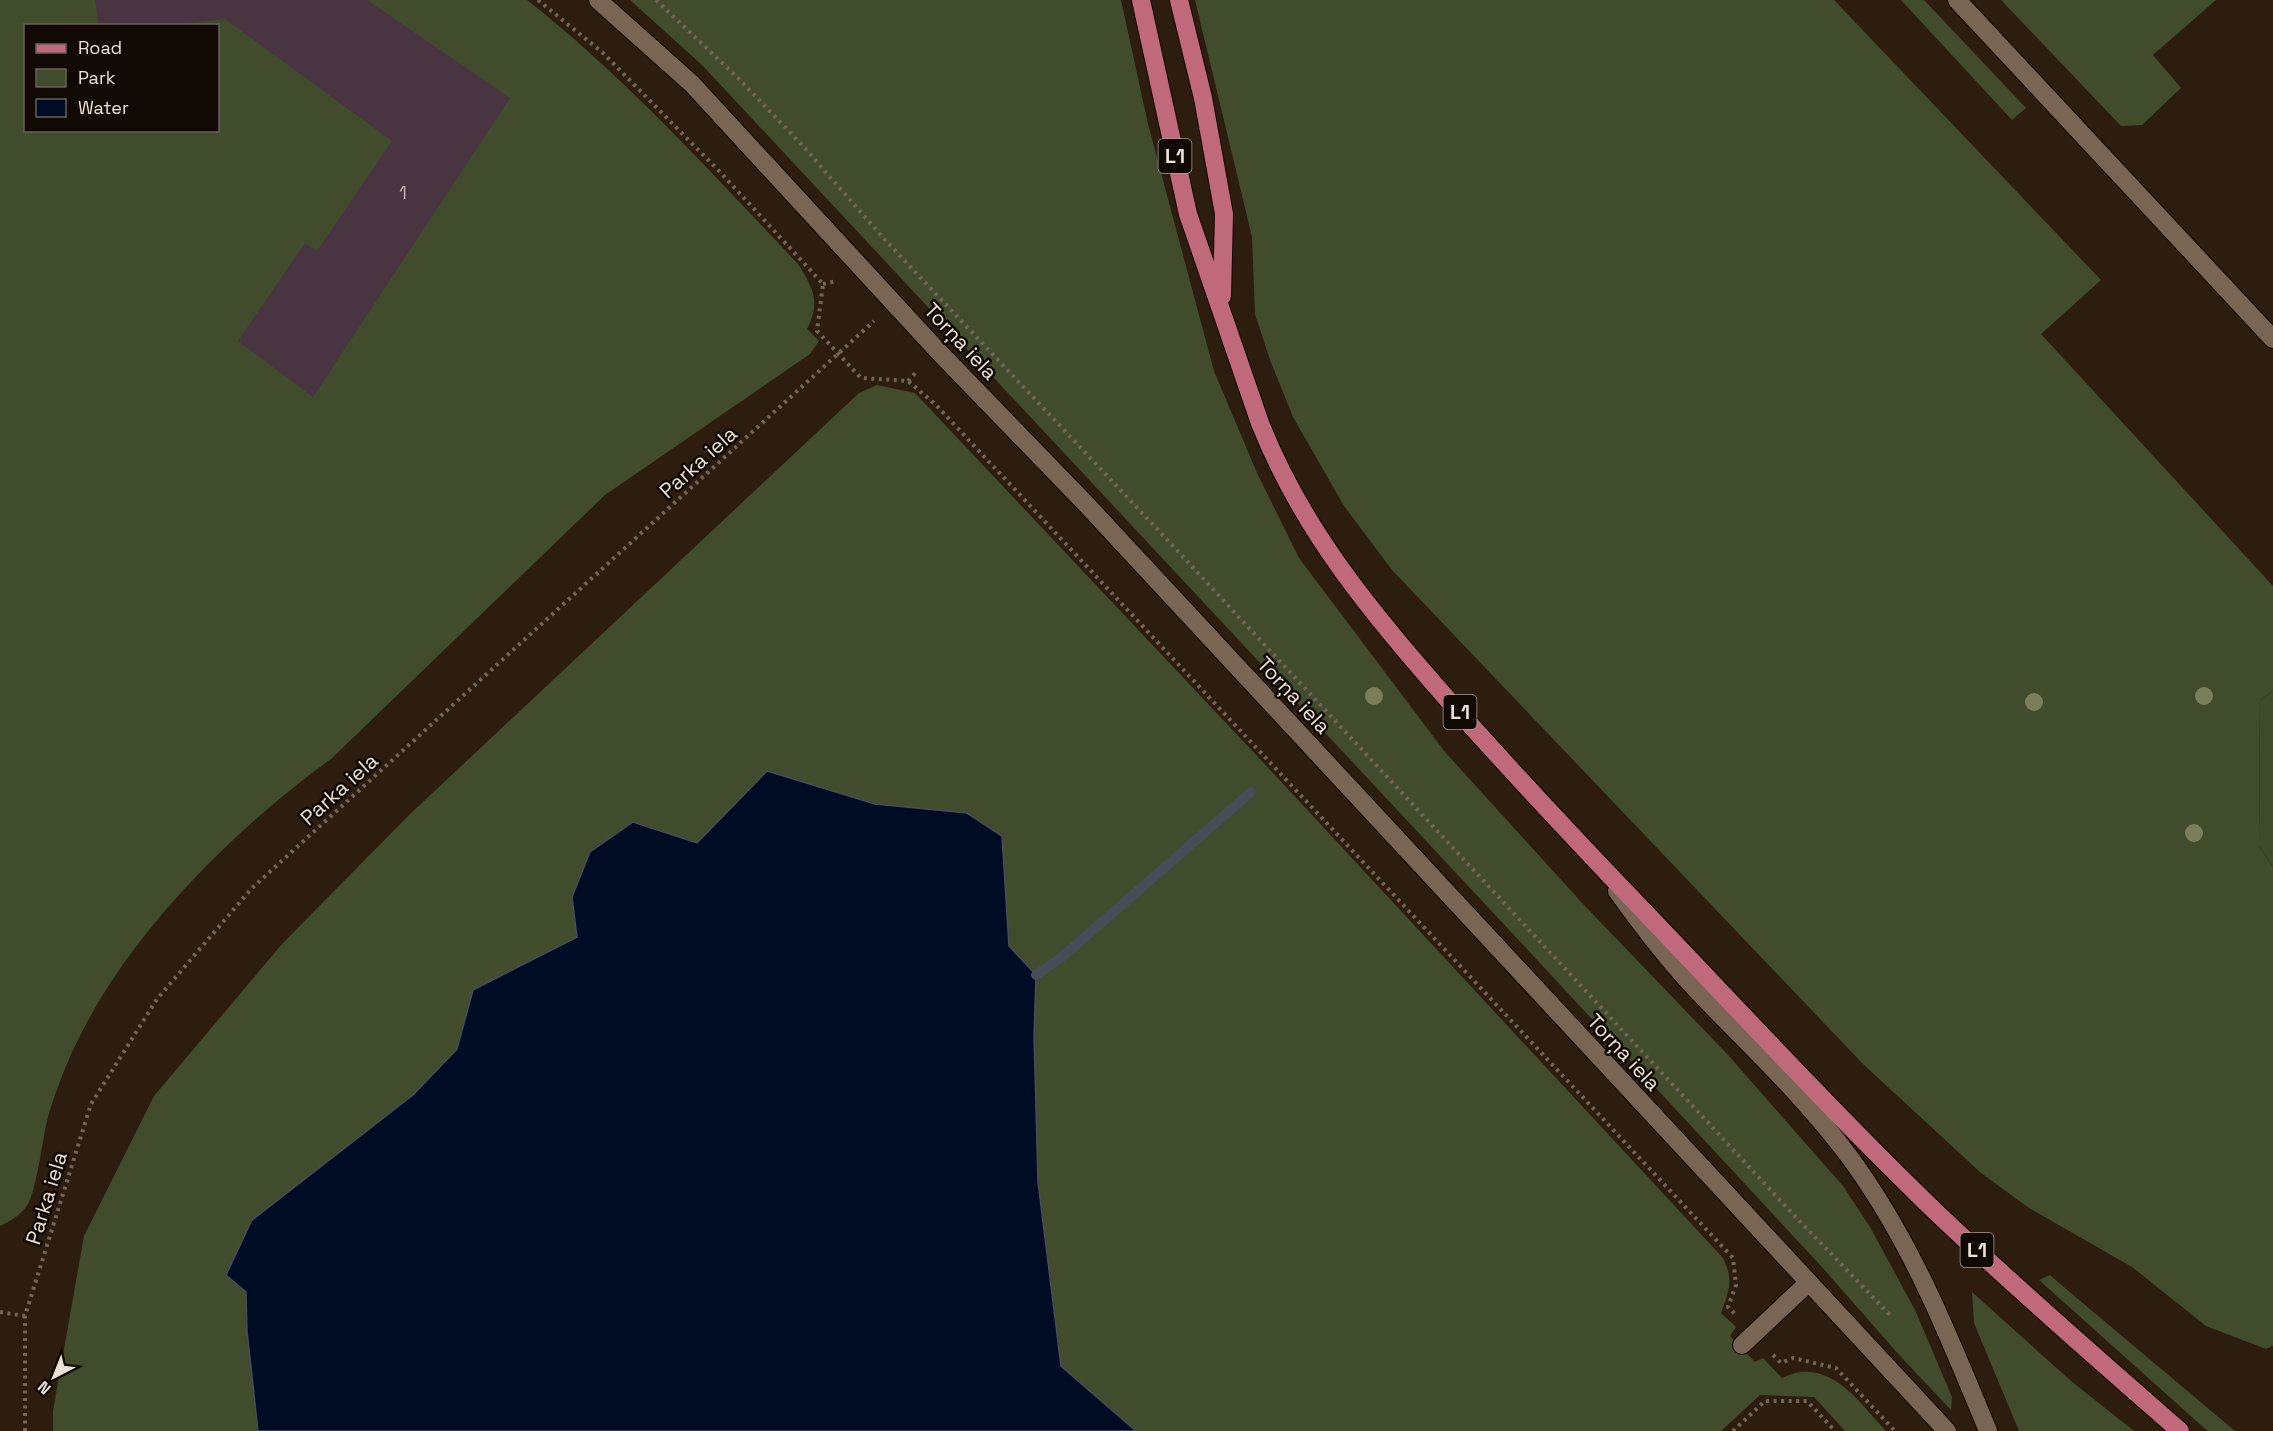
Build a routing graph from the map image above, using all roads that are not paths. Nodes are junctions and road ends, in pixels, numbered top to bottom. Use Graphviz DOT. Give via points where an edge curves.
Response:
graph roads {
  1 [pos="598,0"];
  2 [pos="1141,0"];
  3 [pos="1179,0"];
  4 [pos="1957,0"];
  5 [pos="1222,308"];
  6 [pos="2273,339"];
  7 [pos="1587,851"];
  8 [pos="1808,1283"];
  9 [pos="1748,1340"];
  10 [pos="1947,1431"];
  11 [pos="1988,1431"];
  12 [pos="2180,1431"];
  1 -- 8 [label="street, Torņa iela" via="692,84"];
  2 -- 5 [label="main road, L1" via="1188,214"];
  3 -- 5 [label="main road" via="1203,98 1224,214"];
  4 -- 6 [label="street"];
  5 -- 7 [label="main road, L1" via="1272,453 1293,495 1347,581 1474,729"];
  7 -- 11 [label="street" via="1655,943 1848,1155 1899,1233 1940,1312"];
  7 -- 12 [label="main road, L1" via="1938,1214"];
  8 -- 9 [label="street"];
  8 -- 10 [label="street, Torņa iela"];
}
